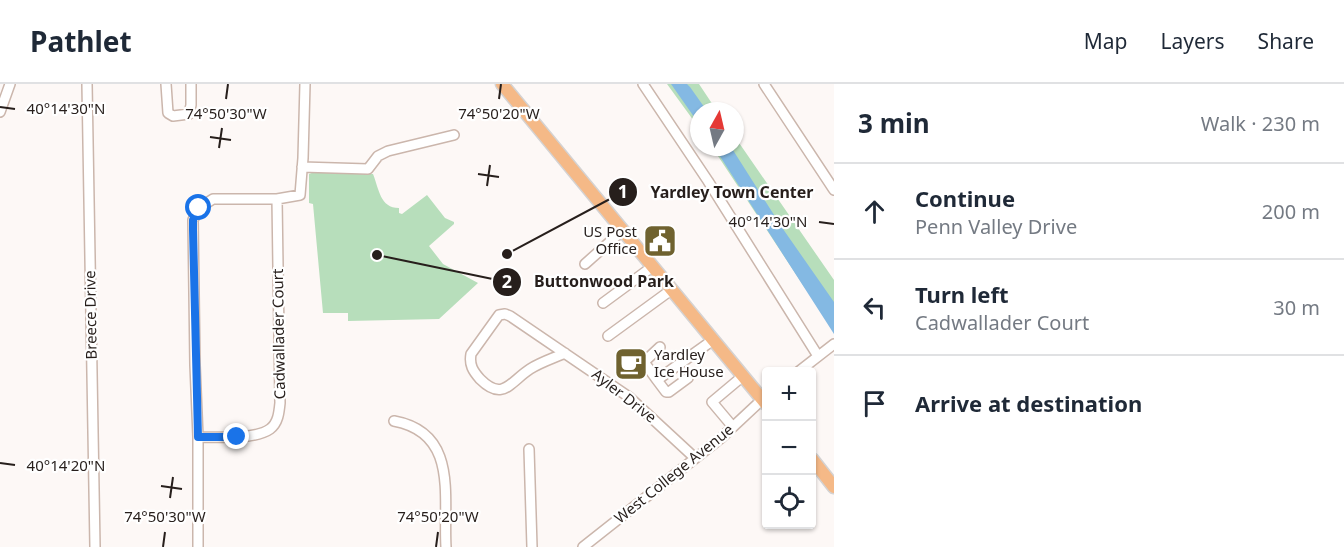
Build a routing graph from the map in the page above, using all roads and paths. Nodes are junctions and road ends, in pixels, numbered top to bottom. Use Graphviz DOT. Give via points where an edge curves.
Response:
graph roads {
  1 [pos="10,84"];
  2 [pos="87,84"];
  3 [pos="166,84"];
  4 [pos="190,84"];
  5 [pos="304,84"];
  6 [pos="502,84"];
  7 [pos="643,84"];
  8 [pos="764,84"];
  9 [pos="0,112"];
  10 [pos="454,135"];
  11 [pos="302,167"];
  12 [pos="834,190"];
  13 [pos="277,199"];
  14 [pos="622,231"];
  15 [pos="585,264"];
  16 [pos="652,267"];
  17 [pos="671,290"];
  18 [pos="603,303"];
  19 [pos="608,336"];
  20 [pos="713,340"];
  21 [pos="832,346"];
  22 [pos="660,347"];
  23 [pos="565,352"];
  24 [pos="818,356"];
  25 [pos="804,367"];
  26 [pos="743,376"];
  27 [pos="688,378"];
  28 [pos="657,380"];
  29 [pos="762,397"];
  30 [pos="762,403"];
  31 [pos="394,421"];
  32 [pos="733,427"];
  33 [pos="198,437"];
  34 [pos="530,450"];
  35 [pos="695,458"];
  36 [pos="816,464"];
  37 [pos="834,487"];
  38 [pos="94,547"];
  39 [pos="198,547"];
  40 [pos="446,547"];
  41 [pos="532,547"];
  42 [pos="583,547"];
  1 -- 9 [label="street"];
  2 -- 38 [label="street, Breece Drive"];
  3 -- 4 [label="street" via="168,113 173,116 189,114"];
  5 -- 11 [label="street"];
  6 -- 14 [label="main road"];
  7 -- 24 [label="street"];
  8 -- 12 [label="street"];
  10 -- 11 [label="street" via="388,152 378,156 368,169"];
  11 -- 13 [label="street" via="300,195"];
  13 -- 33 [label="street, Cadwallader Court" via="278,419 270,429 258,434"];
  13 -- 33 [label="street" via="213,200 204,203 195,214"];
  14 -- 15 [label="street"];
  14 -- 16 [label="main road"];
  16 -- 17 [label="main road"];
  16 -- 18 [label="street"];
  17 -- 19 [label="street"];
  17 -- 20 [label="main road"];
  20 -- 26 [label="main road"];
  20 -- 28 [label="street"];
  21 -- 24 [label="street"];
  22 -- 28 [label="street" via="644,362"];
  23 -- 23 [label="street, Ayler Drive" via="505,314 499,315 471,354 472,371 498,390"];
  23 -- 35 [label="street, Ayler Drive" via="629,398"];
  24 -- 25 [label="street"];
  26 -- 29 [label="main road"];
  26 -- 32 [label="street" via="712,402"];
  27 -- 28 [label="street" via="669,392"];
  30 -- 32 [label="street, West College Avenue"];
  31 -- 40 [label="street" via="425,433 441,455"];
  32 -- 35 [label="street, West College Avenue"];
  33 -- 39 [label="street"];
  34 -- 41 [label="street"];
  35 -- 42 [label="street, West College Avenue"];
  36 -- 37 [label="main road"];
}
